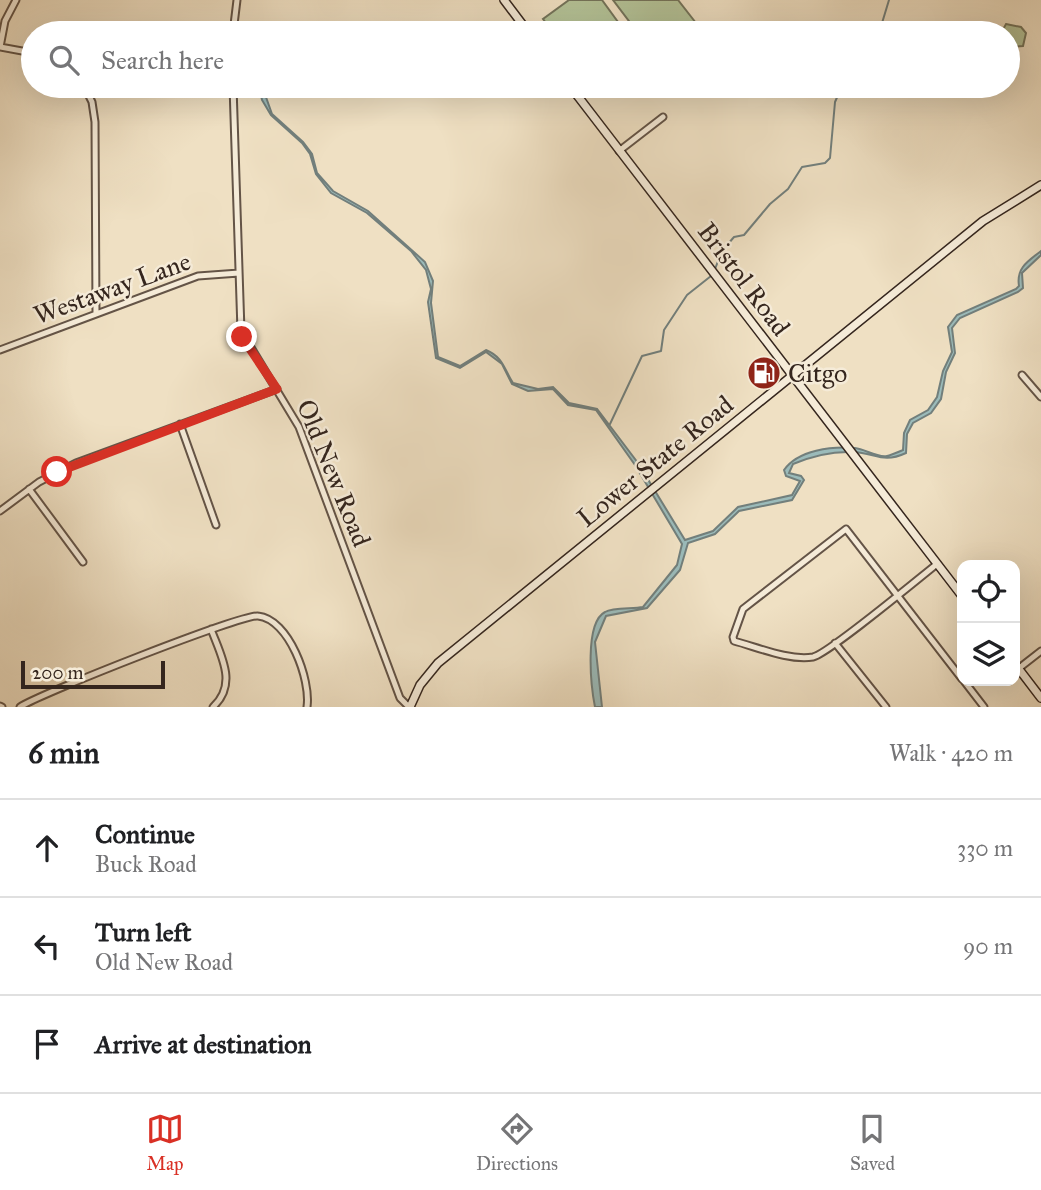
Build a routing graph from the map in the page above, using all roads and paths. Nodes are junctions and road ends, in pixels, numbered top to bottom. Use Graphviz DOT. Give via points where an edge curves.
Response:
graph roads {
  1 [pos="16,0"];
  2 [pos="237,0"];
  3 [pos="504,0"];
  4 [pos="234,21"];
  5 [pos="520,21"];
  6 [pos="0,47"];
  7 [pos="21,50"];
  8 [pos="90,98"];
  9 [pos="233,98"];
  10 [pos="579,98"];
  11 [pos="663,117"];
  12 [pos="619,151"];
  13 [pos="1041,185"];
  14 [pos="239,273"];
  15 [pos="96,314"];
  16 [pos="0,350"];
  17 [pos="1022,374"];
  18 [pos="792,377"];
  19 [pos="277,389"];
  20 [pos="1041,397"];
  21 [pos="180,424"];
  22 [pos="29,489"];
  23 [pos="0,511"];
  24 [pos="216,525"];
  25 [pos="83,562"];
  26 [pos="937,564"];
  27 [pos="957,590"];
  28 [pos="898,594"];
  29 [pos="211,629"];
  30 [pos="835,643"];
  31 [pos="1041,651"];
  32 [pos="1020,665"];
  33 [pos="1020,671"];
  34 [pos="957,672"];
  35 [pos="968,686"];
  36 [pos="1041,698"];
  37 [pos="20,707"];
  38 [pos="213,707"];
  39 [pos="307,707"];
  40 [pos="409,707"];
  41 [pos="886,707"];
  42 [pos="984,707"];
  1 -- 6 [label="street" via="5,20"];
  2 -- 4 [label="street"];
  3 -- 5 [label="main road"];
  6 -- 7 [label="street"];
  8 -- 15 [label="street" via="95,122"];
  9 -- 14 [label="street, Old New Road"];
  10 -- 12 [label="main road, Bristol Road"];
  11 -- 12 [label="street"];
  12 -- 18 [label="main road, Bristol Road"];
  13 -- 18 [label="main road, Lower State Road" via="983,221"];
  14 -- 15 [label="street, Westaway Lane" via="198,276"];
  14 -- 19 [label="street, Old New Road" via="242,337"];
  15 -- 16 [label="street, Westaway Lane"];
  17 -- 20 [label="street"];
  18 -- 26 [label="main road, Bristol Road"];
  18 -- 40 [label="main road, Lower State Road" via="438,663"];
  19 -- 21 [label="street"];
  19 -- 40 [label="street, Old New Road" via="299,427 400,698"];
  21 -- 22 [label="street" via="76,463"];
  21 -- 24 [label="street"];
  22 -- 23 [label="street"];
  22 -- 25 [label="street"];
  26 -- 27 [label="main road, Bristol Road"];
  26 -- 28 [label="street"];
  28 -- 30 [label="street"];
  28 -- 30 [label="street" via="846,529 743,609 733,637 734,641 811,658"];
  28 -- 34 [label="street"];
  29 -- 37 [label="street"];
  29 -- 38 [label="street" via="227,677 223,695"];
  29 -- 39 [label="street" via="253,616 280,626 303,679"];
  30 -- 41 [label="street"];
  31 -- 32 [label="street"];
  33 -- 36 [label="main road"];
  35 -- 42 [label="street"];
}
